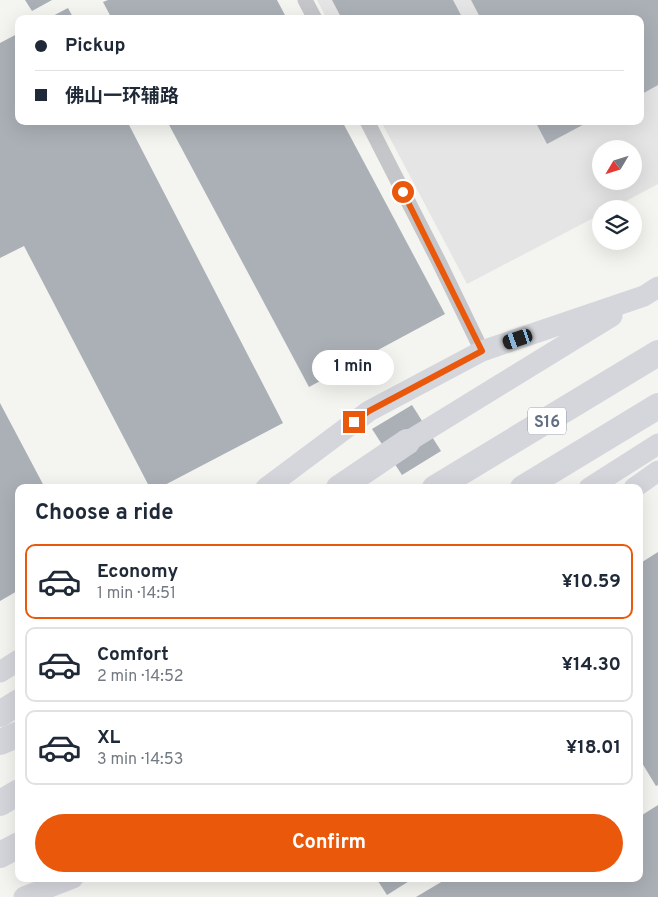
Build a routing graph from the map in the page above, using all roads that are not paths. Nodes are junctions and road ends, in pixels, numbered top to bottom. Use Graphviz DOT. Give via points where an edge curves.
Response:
graph roads {
  1 [pos="305,0"];
  2 [pos="313,15"];
  3 [pos="369,125"];
  4 [pos="651,291"];
  5 [pos="482,351"];
  6 [pos="658,354"];
  7 [pos="658,406"];
  8 [pos="407,442"];
  9 [pos="658,444"];
  10 [pos="658,471"];
  11 [pos="271,484"];
  12 [pos="345,484"];
  13 [pos="442,484"];
  14 [pos="530,484"];
  15 [pos="595,484"];
  16 [pos="640,484"];
  17 [pos="15,663"];
  18 [pos="0,672"];
  19 [pos="15,705"];
  20 [pos="0,714"];
  21 [pos="15,736"];
  22 [pos="0,742"];
  23 [pos="15,794"];
  24 [pos="0,803"];
  25 [pos="15,847"];
  26 [pos="0,855"];
  27 [pos="63,882"];
  28 [pos="24,897"];
  1 -- 2 [label="street"];
  3 -- 5 [label="street"];
  4 -- 5 [label="main road"];
  4 -- 8 [label="main road"];
  5 -- 11 [label="main road" via="369,411"];
  6 -- 13 [label="highway, S16"];
  7 -- 14 [label="highway, S16"];
  8 -- 12 [label="highway"];
  9 -- 15 [label="main road"];
  10 -- 16 [label="main road"];
  17 -- 18 [label="main road"];
  19 -- 20 [label="highway"];
  21 -- 22 [label="highway"];
  23 -- 24 [label="highway"];
  25 -- 26 [label="highway"];
  27 -- 28 [label="main road"];
}
